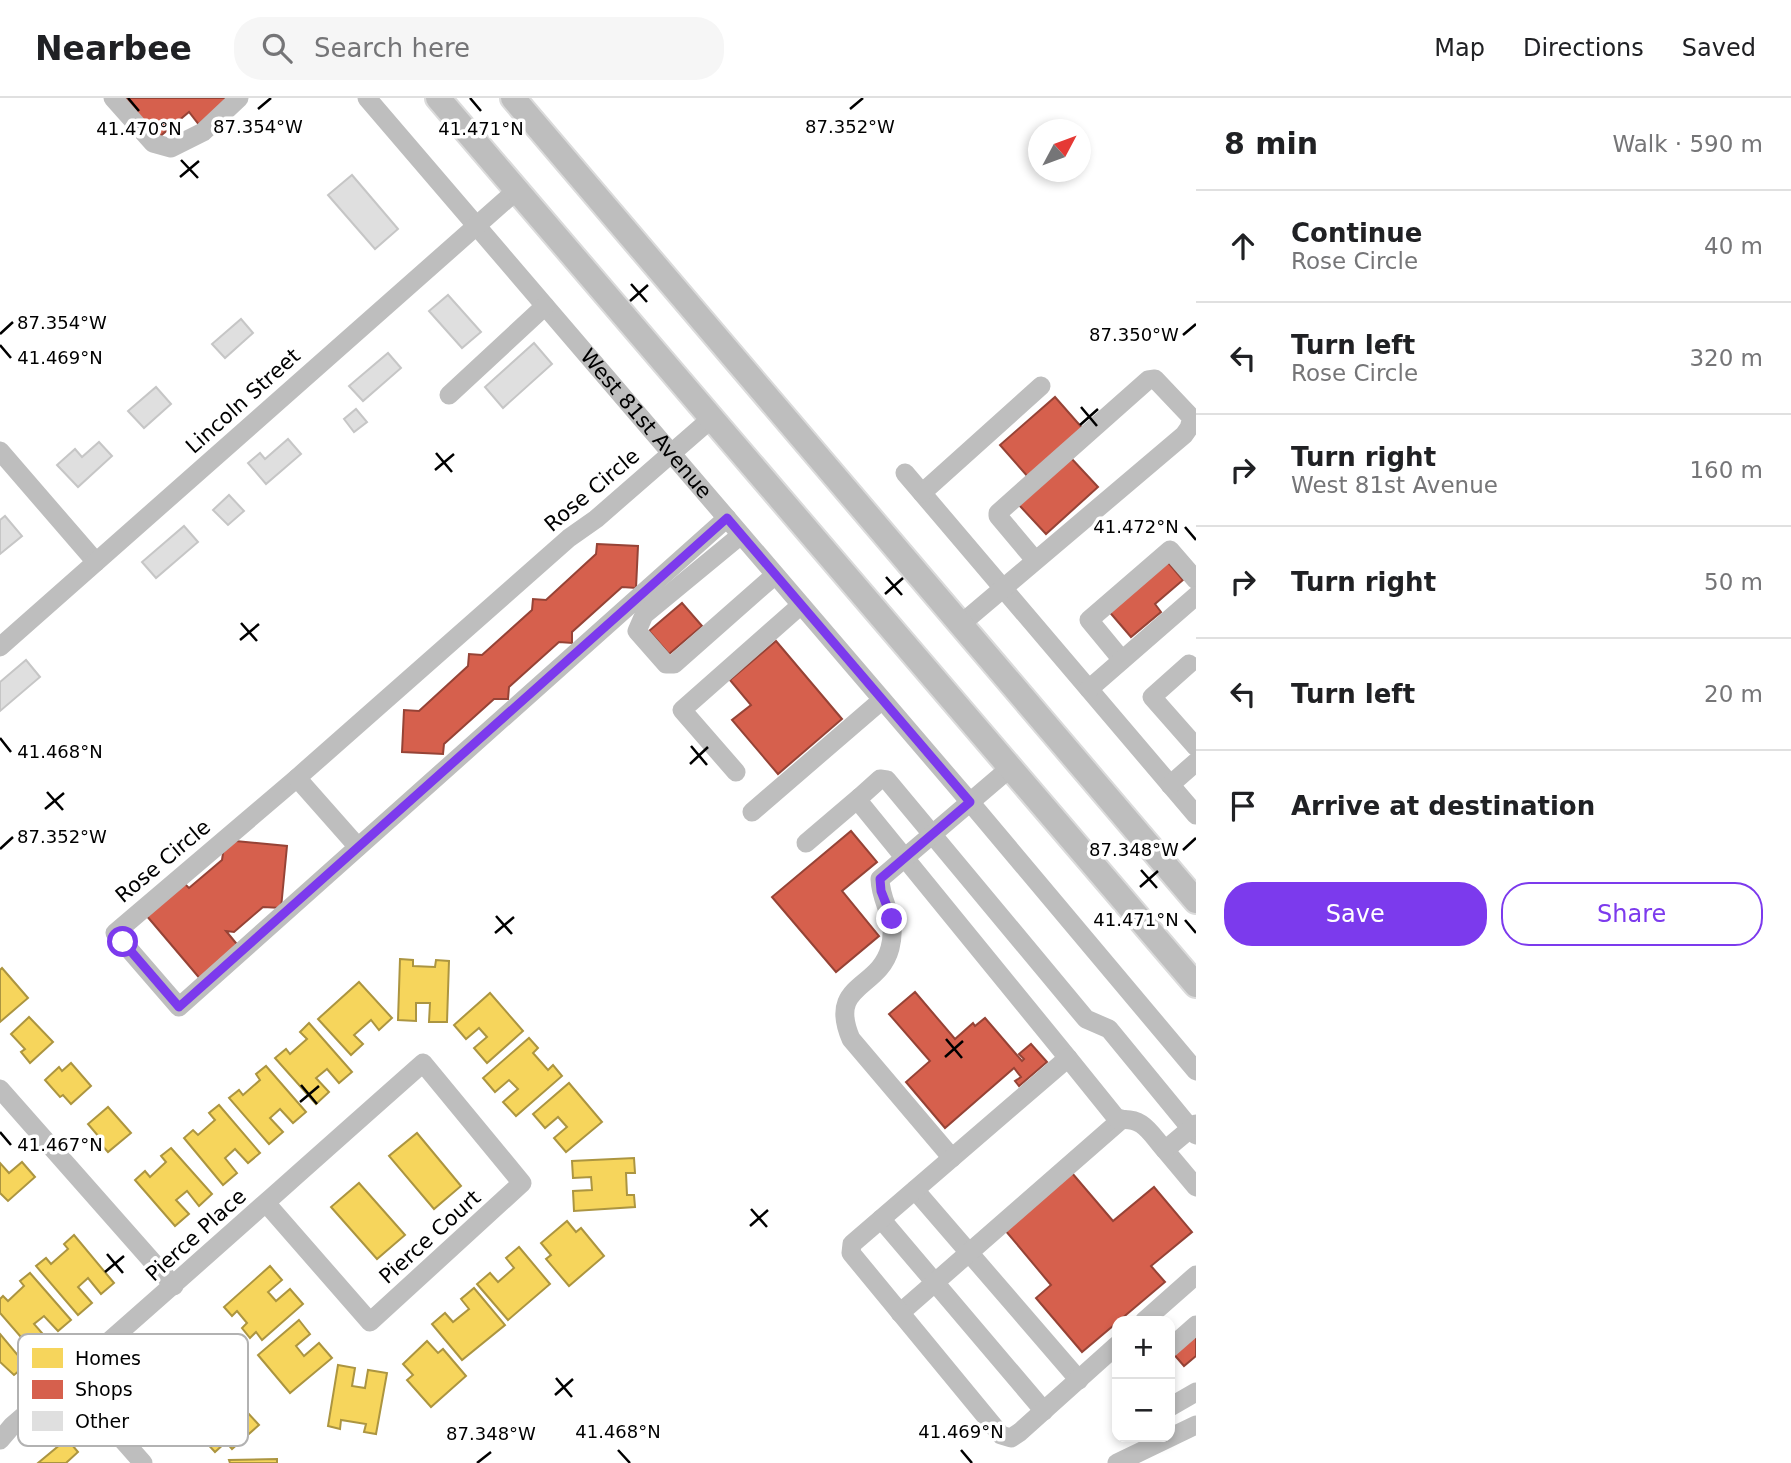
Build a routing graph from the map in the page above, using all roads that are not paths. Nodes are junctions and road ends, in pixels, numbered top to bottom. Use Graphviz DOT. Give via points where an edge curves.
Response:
graph roads {
  1 [pos="113,98"];
  2 [pos="239,98"];
  3 [pos="367,98"];
  4 [pos="438,98"];
  5 [pos="513,98"];
  6 [pos="517,190"];
  7 [pos="476,225"];
  8 [pos="545,306"];
  9 [pos="1041,386"];
  10 [pos="449,395"];
  11 [pos="712,418"];
  12 [pos="0,451"];
  13 [pos="672,453"];
  14 [pos="905,473"];
  15 [pos="922,493"];
  16 [pos="727,518"];
  17 [pos="741,535"];
  18 [pos="1035,560"];
  19 [pos="96,562"];
  20 [pos="775,575"];
  21 [pos="1196,580"];
  22 [pos="1002,588"];
  23 [pos="1196,596"];
  24 [pos="801,605"];
  25 [pos="961,624"];
  26 [pos="0,647"];
  27 [pos="1122,660"];
  28 [pos="1194,665"];
  29 [pos="1089,689"];
  30 [pos="882,700"];
  31 [pos="1196,747"];
  32 [pos="1196,762"];
  33 [pos="1010,768"];
  34 [pos="736,772"];
  35 [pos="297,778"];
  36 [pos="1170,785"];
  37 [pos="860,797"];
  38 [pos="970,802"];
  39 [pos="752,812"];
  40 [pos="1196,815"];
  41 [pos="933,834"];
  42 [pos="806,843"];
  43 [pos="358,847"];
  44 [pos="906,858"];
  45 [pos="1196,901"];
  46 [pos="1196,985"];
  47 [pos="1068,1058"];
  48 [pos="423,1063"];
  49 [pos="1196,1071"];
  50 [pos="4,1100"];
  51 [pos="1122,1119"];
  52 [pos="1194,1129"];
  53 [pos="1165,1150"];
  54 [pos="952,1158"];
  55 [pos="1196,1187"];
  56 [pos="915,1190"];
  57 [pos="266,1203"];
  58 [pos="881,1219"];
  59 [pos="969,1253"];
  60 [pos="1196,1275"];
  61 [pos="935,1283"];
  62 [pos="174,1286"];
  63 [pos="900,1313"];
  64 [pos="1150,1316"];
  65 [pos="1196,1325"];
  66 [pos="119,1334"];
  67 [pos="1175,1344"];
  68 [pos="1112,1350"];
  69 [pos="1079,1380"];
  70 [pos="1196,1392"];
  71 [pos="1175,1404"];
  72 [pos="1044,1411"];
  73 [pos="18,1421"];
  74 [pos="1196,1425"];
  75 [pos="1175,1432"];
  76 [pos="0,1440"];
  77 [pos="1144,1442"];
  78 [pos="129,1446"];
  79 [pos="144,1463"];
  80 [pos="1117,1463"];
  1 -- 2 [label="street" via="153,143 171,148 204,132"];
  3 -- 7 [label="street, West 81st Avenue"];
  4 -- 6 [label="main road"];
  5 -- 25 [label="main road"];
  6 -- 7 [label="street, Lincoln Street"];
  6 -- 11 [label="main road"];
  7 -- 8 [label="street, West 81st Avenue"];
  7 -- 19 [label="street, Lincoln Street"];
  8 -- 10 [label="street"];
  8 -- 13 [label="street, West 81st Avenue"];
  9 -- 15 [label="street"];
  11 -- 13 [label="street, Rose Circle"];
  11 -- 33 [label="main road"];
  12 -- 19 [label="street"];
  13 -- 16 [label="street, West 81st Avenue"];
  13 -- 35 [label="street, Rose Circle"];
  14 -- 15 [label="street"];
  15 -- 22 [label="street"];
  16 -- 17 [label="street, West 81st Avenue"];
  16 -- 43 [label="street, Rose Circle"];
  17 -- 20 [label="street, West 81st Avenue"];
  17 -- 20 [label="street" via="644,615 637,631 666,664 674,664"];
  18 -- 18 [label="street" via="998,513 1148,380 1155,379 1192,418 1189,428"];
  18 -- 22 [label="street"];
  19 -- 26 [label="street, Lincoln Street"];
  20 -- 24 [label="street, West 81st Avenue"];
  21 -- 27 [label="street" via="1170,550 1089,620"];
  22 -- 25 [label="street"];
  22 -- 29 [label="street"];
  23 -- 27 [label="street"];
  24 -- 30 [label="street, West 81st Avenue"];
  24 -- 34 [label="street" via="682,710"];
  25 -- 45 [label="main road"];
  27 -- 29 [label="street"];
  28 -- 31 [label="street" via="1152,697"];
  29 -- 36 [label="street"];
  30 -- 38 [label="street, West 81st Avenue"];
  30 -- 39 [label="street"];
  32 -- 36 [label="street"];
  33 -- 38 [label="street"];
  33 -- 46 [label="main road"];
  35 -- 43 [label="street"];
  35 -- 43 [label="street, Rose Circle" via="115,933 179,1007"];
  36 -- 40 [label="street"];
  37 -- 41 [label="street" via="880,779 887,780"];
  37 -- 42 [label="street"];
  37 -- 44 [label="street" via="860,803"];
  38 -- 41 [label="street"];
  38 -- 49 [label="street, West 81st Avenue"];
  41 -- 44 [label="street"];
  41 -- 52 [label="street" via="1086,1019 1109,1029"];
  44 -- 47 [label="street"];
  44 -- 54 [label="street" via="880,879 892,919 889,951 884,964 849,996 845,1025"];
  47 -- 51 [label="street" via="1118,1120"];
  47 -- 54 [label="street"];
  48 -- 57 [label="street, Pierce Place"];
  48 -- 57 [label="street, Pierce Court" via="523,1183 370,1322"];
  50 -- 62 [label="street"];
  51 -- 53 [label="street" via="1143,1125"];
  51 -- 59 [label="street"];
  52 -- 53 [label="street"];
  53 -- 55 [label="street"];
  54 -- 56 [label="street"];
  56 -- 58 [label="street"];
  56 -- 59 [label="street"];
  57 -- 62 [label="street, Pierce Place"];
  58 -- 61 [label="street"];
  58 -- 63 [label="street" via="852,1244 851,1253"];
  59 -- 61 [label="street"];
  59 -- 69 [label="street"];
  60 -- 64 [label="street"];
  61 -- 63 [label="street"];
  61 -- 72 [label="street"];
  62 -- 66 [label="street, Pierce Place"];
  63 -- 72 [label="street" via="1001,1435 1011,1438"];
  65 -- 67 [label="street"];
  68 -- 69 [label="street"];
  69 -- 72 [label="street"];
  70 -- 71 [label="street"];
  73 -- 76 [label="street, Pierce Place"];
  74 -- 75 [label="street"];
  77 -- 80 [label="street"];
  78 -- 79 [label="street"];
}
